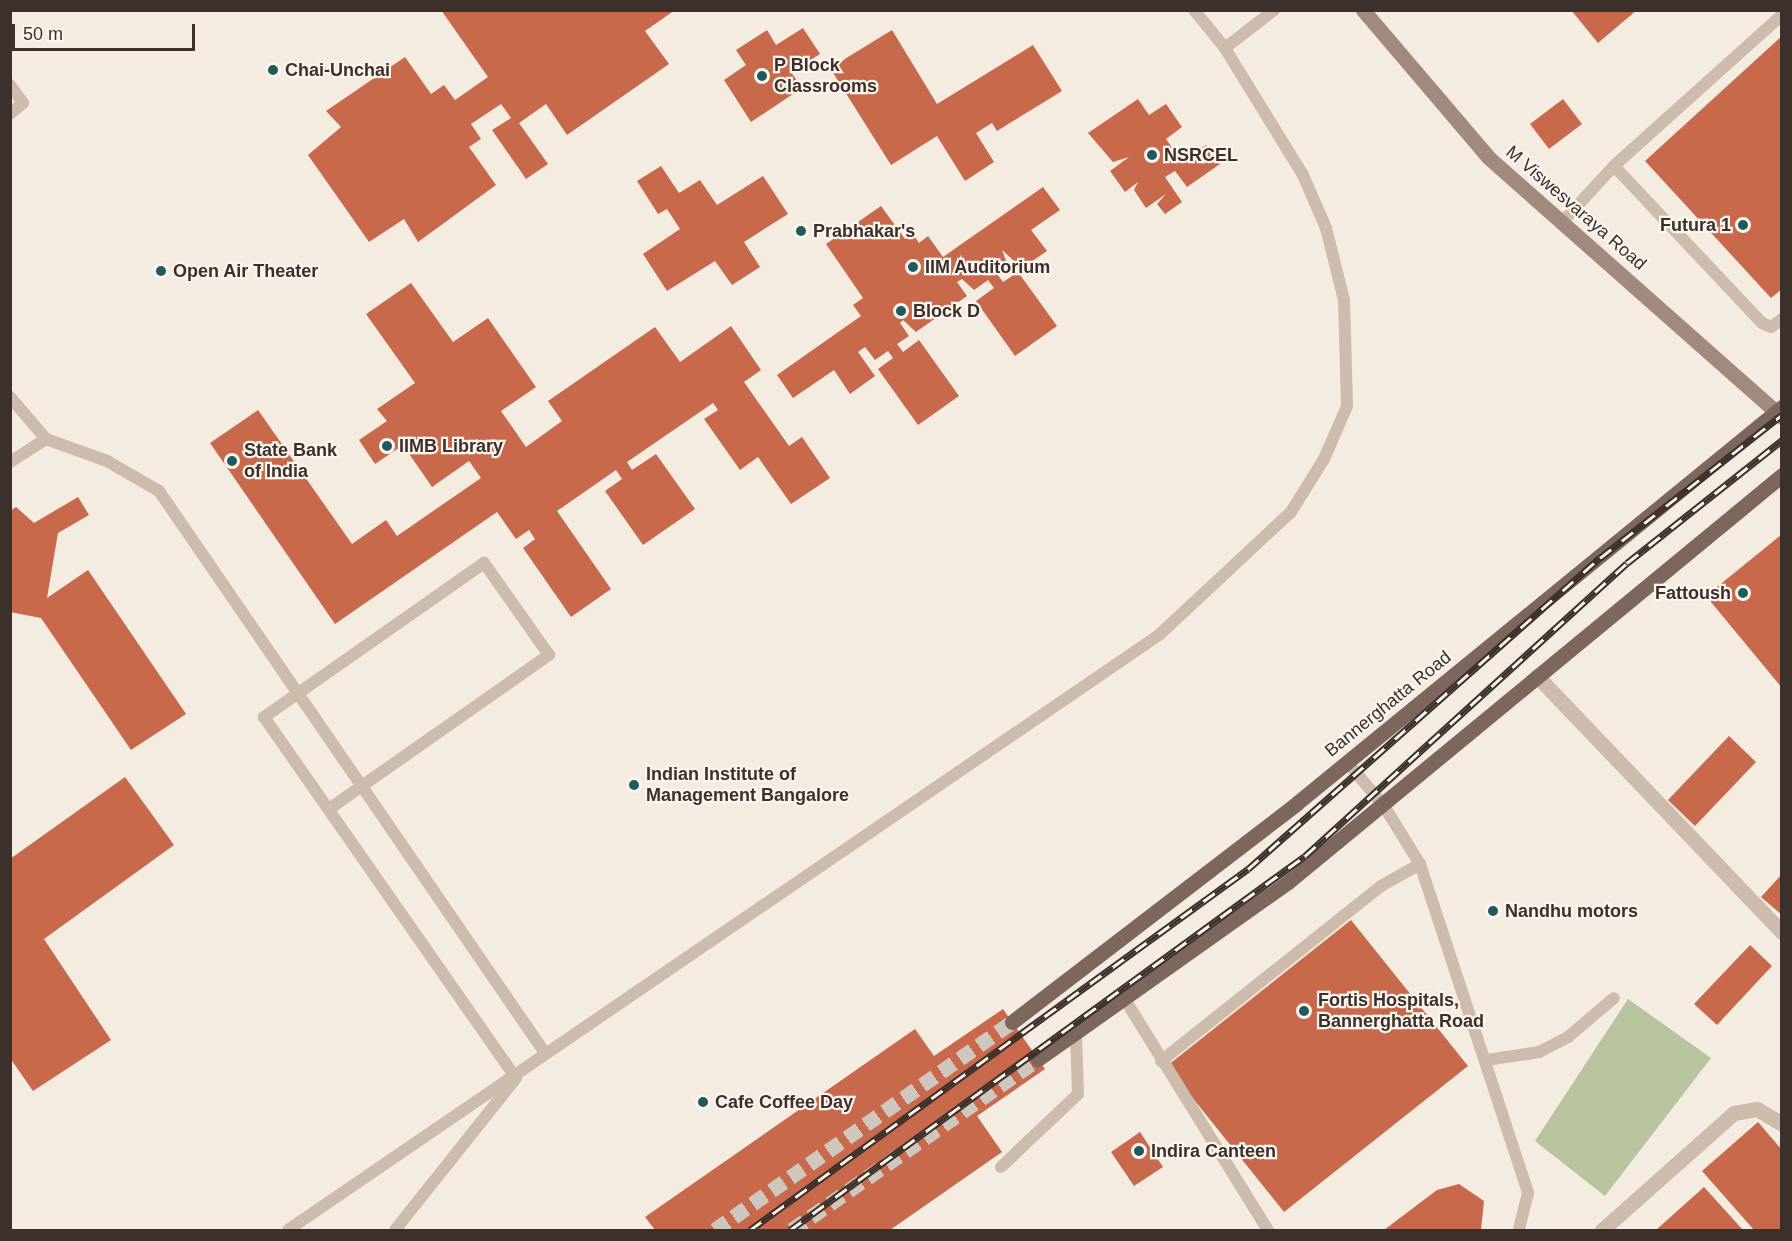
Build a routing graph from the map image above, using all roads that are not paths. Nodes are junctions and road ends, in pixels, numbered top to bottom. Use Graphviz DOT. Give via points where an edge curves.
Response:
graph roads {
  1 [pos="1194,10"];
  2 [pos="1274,10"];
  3 [pos="1363,10"];
  4 [pos="1782,15"];
  5 [pos="1225,48"];
  6 [pos="10,85"];
  7 [pos="10,114"];
  8 [pos="1614,166"];
  9 [pos="1563,221"];
  10 [pos="1782,319"];
  11 [pos="10,397"];
  12 [pos="1780,412"];
  13 [pos="46,439"];
  14 [pos="10,462"];
  15 [pos="1782,476"];
  16 [pos="1537,676"];
  17 [pos="297,694"];
  18 [pos="1347,762"];
  19 [pos="358,789"];
  20 [pos="1384,806"];
  21 [pos="329,809"];
  22 [pos="1420,864"];
  23 [pos="1782,932"];
  24 [pos="1124,998"];
  25 [pos="1614,998"];
  26 [pos="1012,1022"];
  27 [pos="1076,1033"];
  28 [pos="545,1053"];
  29 [pos="1038,1059"];
  30 [pos="1487,1060"];
  31 [pos="1161,1061"];
  32 [pos="516,1078"];
  33 [pos="1782,1124"];
  34 [pos="1001,1167"];
  35 [pos="288,1230"];
  36 [pos="395,1230"];
  37 [pos="1269,1230"];
  38 [pos="1519,1230"];
  39 [pos="1602,1230"];
  1 -- 5 [label="lane"];
  2 -- 5 [label="lane"];
  3 -- 9 [label="street, M Viswesvaraya Road" via="1454,122"];
  4 -- 8 [label="lane"];
  5 -- 28 [label="lane" via="1303,175 1326,228 1344,300 1347,406 1324,459 1291,512 1159,635"];
  6 -- 7 [label="lane" via="23,103"];
  8 -- 9 [label="lane"];
  8 -- 10 [label="lane" via="1762,323 1771,327"];
  9 -- 12 [label="street, M Viswesvaraya Road"];
  11 -- 13 [label="lane"];
  12 -- 18 [label="main road, Bannerghatta Road"];
  13 -- 14 [label="lane"];
  13 -- 17 [label="lane" via="107,462 159,491"];
  15 -- 16 [label="main road"];
  16 -- 20 [label="main road"];
  16 -- 23 [label="street"];
  17 -- 19 [label="lane"];
  17 -- 19 [label="lane" via="484,563 549,655"];
  17 -- 21 [label="lane" via="264,717"];
  18 -- 20 [label="lane"];
  18 -- 26 [label="main road, Bannerghatta Road"];
  19 -- 21 [label="lane"];
  19 -- 28 [label="lane"];
  20 -- 22 [label="lane"];
  20 -- 24 [label="main road" via="1288,882"];
  21 -- 32 [label="lane"];
  22 -- 30 [label="lane"];
  22 -- 31 [label="lane" via="1381,885"];
  24 -- 27 [label="main road"];
  24 -- 31 [label="lane"];
  25 -- 30 [label="lane" via="1568,1037 1539,1052"];
  27 -- 29 [label="main road"];
  27 -- 34 [label="lane" via="1078,1094"];
  28 -- 32 [label="lane"];
  30 -- 38 [label="lane" via="1528,1193"];
  31 -- 37 [label="lane"];
  32 -- 35 [label="lane"];
  32 -- 36 [label="lane"];
  33 -- 39 [label="street" via="1757,1108 1734,1113"];
}
